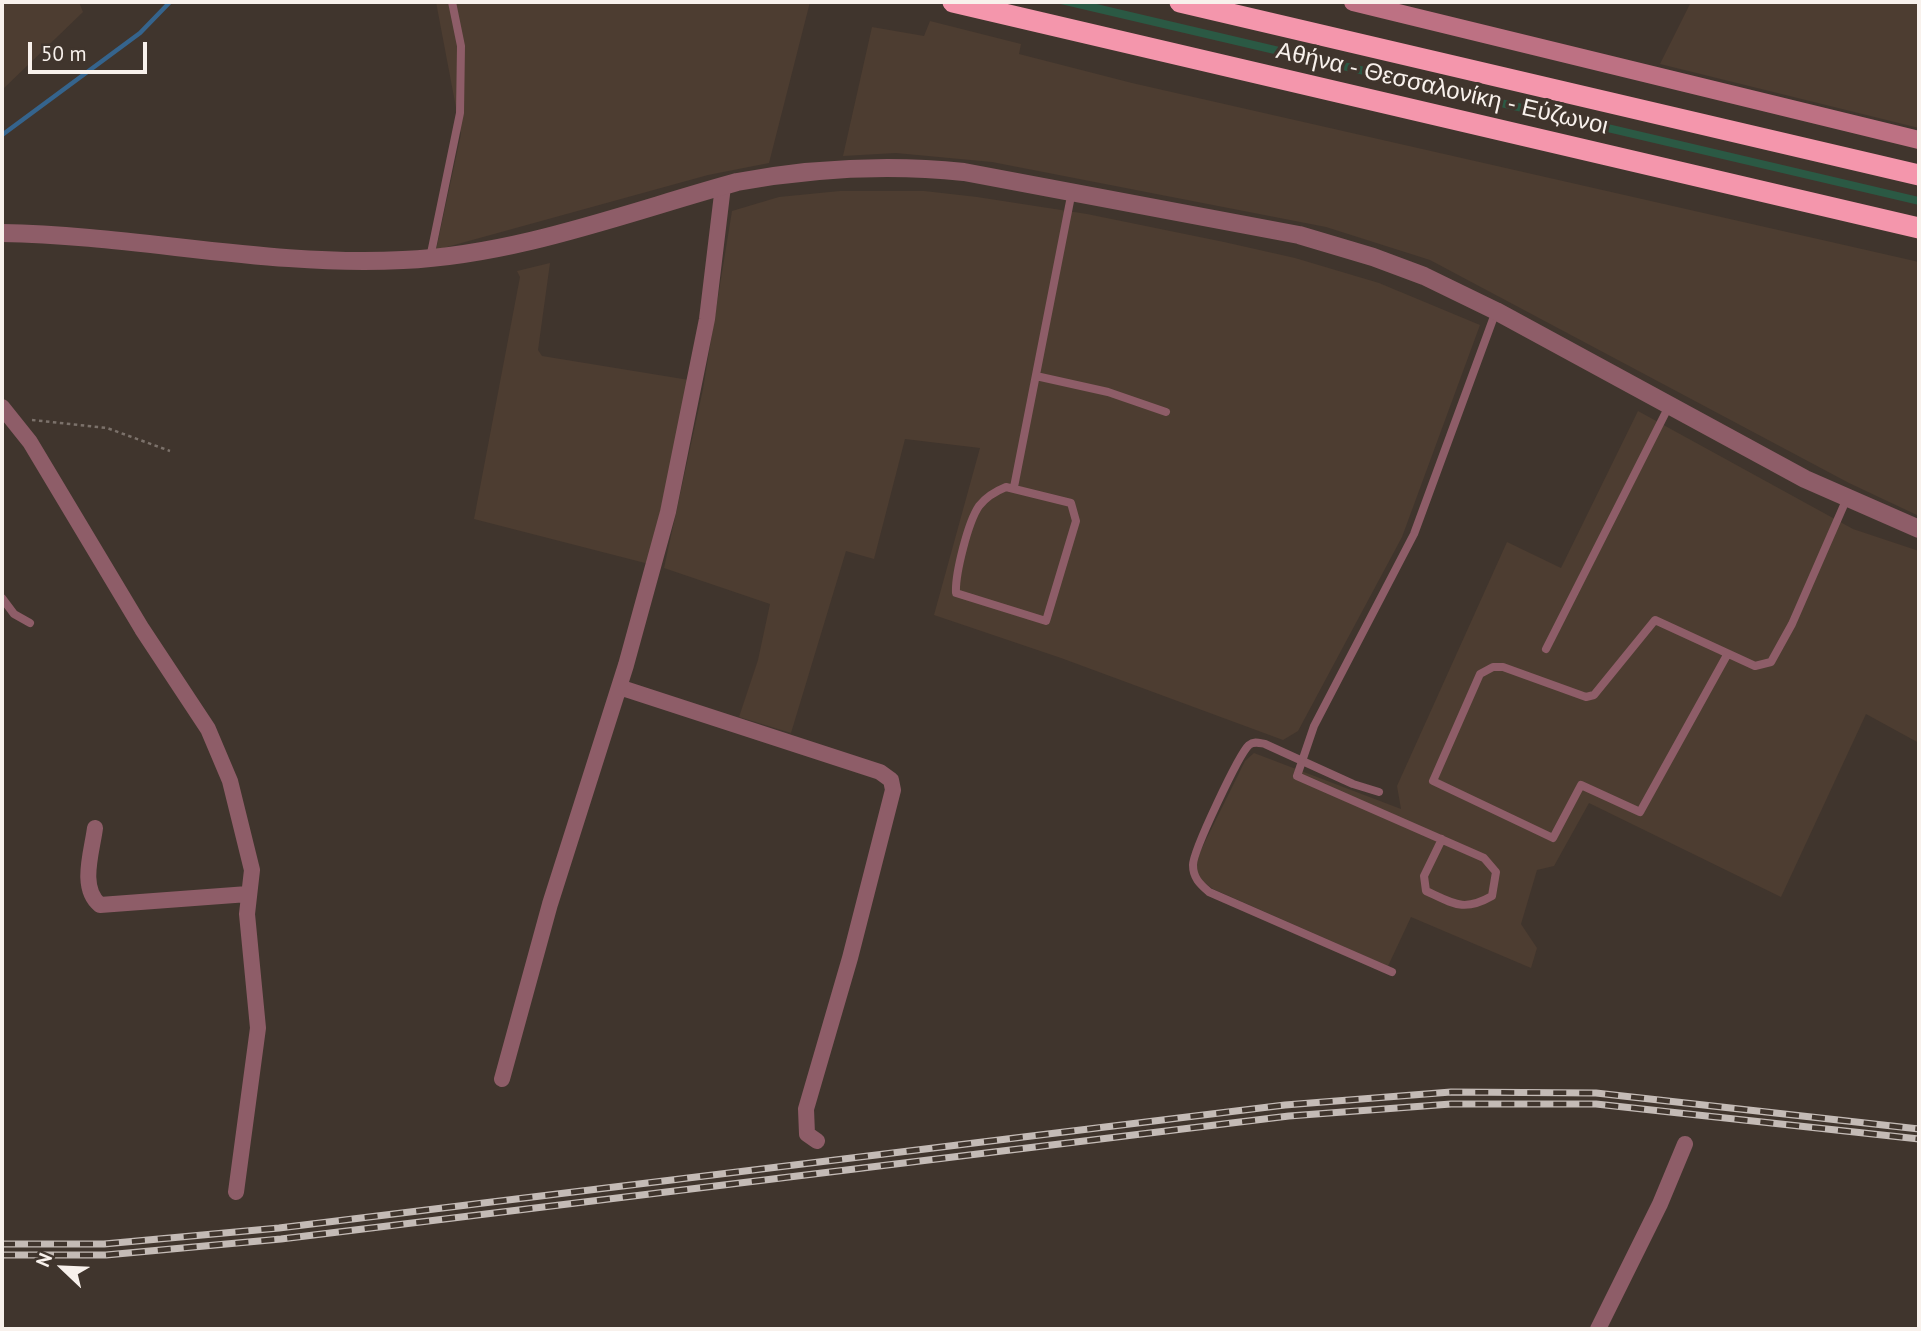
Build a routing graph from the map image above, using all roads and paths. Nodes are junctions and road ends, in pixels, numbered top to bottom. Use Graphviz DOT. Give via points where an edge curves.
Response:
graph roads {
  1 [pos="452,2"];
  2 [pos="953,2"];
  3 [pos="1180,2"];
  4 [pos="1353,2"];
  5 [pos="1919,140"];
  6 [pos="1919,175"];
  7 [pos="723,186"];
  8 [pos="1072,191"];
  9 [pos="1919,228"];
  10 [pos="2,233"];
  11 [pos="430,258"];
  12 [pos="1496,311"];
  13 [pos="1036,376"];
  14 [pos="1669,406"];
  15 [pos="1166,412"];
  16 [pos="6,413"];
  17 [pos="170,451"];
  18 [pos="1014,487"];
  19 [pos="1847,498"];
  20 [pos="1919,529"];
  21 [pos="2,598"];
  22 [pos="30,623"];
  23 [pos="1546,649"];
  24 [pos="1727,655"];
  25 [pos="619,687"];
  26 [pos="1303,760"];
  27 [pos="1379,792"];
  28 [pos="95,828"];
  29 [pos="1442,839"];
  30 [pos="248,894"];
  31 [pos="1392,972"];
  32 [pos="502,1079"];
  33 [pos="817,1141"];
  34 [pos="1685,1144"];
  35 [pos="236,1192"];
  36 [pos="1598,1329"];
  1 -- 11 [label="lane" via="461,46 460,113"];
  2 -- 9 [label="highway, Αθήνα - Θεσσαλονίκη - Εύζωνοι"];
  3 -- 6 [label="highway, Αθήνα - Θεσσαλονίκη - Εύζωνοι"];
  4 -- 5 [label="main road"];
  7 -- 8 [label="street" via="807,170 884,166 964,172"];
  7 -- 11 [label="street" via="551,235"];
  7 -- 25 [label="street" via="707,319 668,512"];
  8 -- 12 [label="street" via="1300,235 1424,276"];
  8 -- 13 [label="lane"];
  10 -- 11 [label="street" via="309,260"];
  12 -- 14 [label="street"];
  12 -- 26 [label="lane" via="1414,534 1314,726"];
  13 -- 15 [label="lane" via="1108,392"];
  13 -- 18 [label="lane"];
  14 -- 19 [label="street"];
  14 -- 23 [label="lane"];
  16 -- 17 [label="path" via="107,428"];
  16 -- 30 [label="street" via="30,442 208,729 230,781 252,870"];
  18 -- 18 [label="lane" via="997,490 977,509 955,579 956,593 1046,621 1076,512 1071,503"];
  19 -- 20 [label="street"];
  19 -- 24 [label="lane" via="1771,662 1755,666"];
  21 -- 22 [label="lane" via="14,614"];
  24 -- 24 [label="lane" via="1655,620 1594,695 1586,698 1493,667 1480,674 1433,780 1553,838 1581,785 1640,812"];
  25 -- 32 [label="street" via="550,904"];
  25 -- 33 [label="street" via="880,772 891,780 893,790 850,958 806,1109 807,1134"];
  26 -- 27 [label="lane"];
  26 -- 29 [label="lane" via="1297,776"];
  26 -- 31 [label="lane" via="1265,744 1248,746 1194,854 1195,876 1209,892"];
  28 -- 30 [label="street" via="88,884 100,905"];
  29 -- 29 [label="lane" via="1484,858 1496,872 1492,896 1474,906 1455,904 1426,891 1424,877"];
  30 -- 35 [label="street" via="258,1027"];
  34 -- 36 [label="street"];
}
